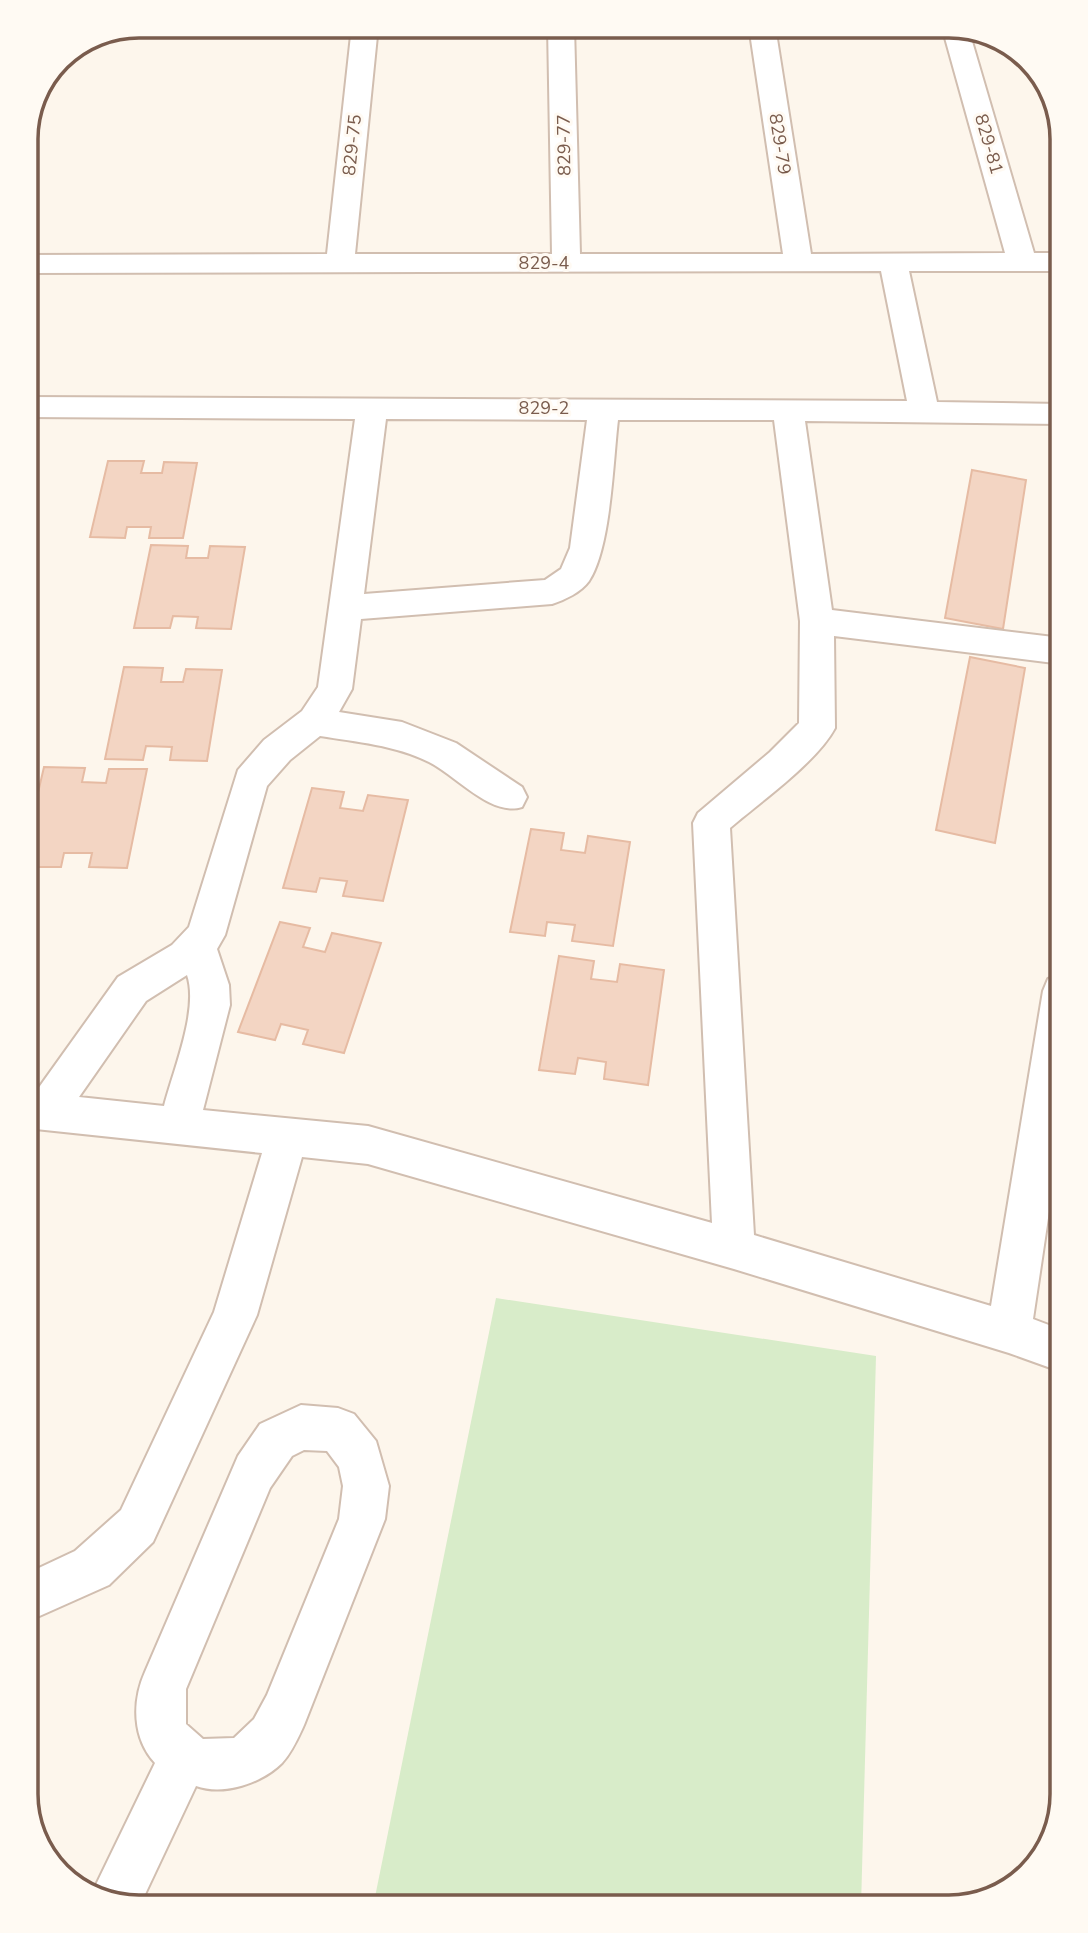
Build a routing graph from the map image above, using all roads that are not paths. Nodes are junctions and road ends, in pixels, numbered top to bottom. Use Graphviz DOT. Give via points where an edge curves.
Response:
graph roads {
  1 [pos="364,38"];
  2 [pos="561,39"];
  3 [pos="764,39"];
  4 [pos="958,39"];
  5 [pos="798,262"];
  6 [pos="893,262"];
  7 [pos="1022,262"];
  8 [pos="1050,262"];
  9 [pos="340,263"];
  10 [pos="566,263"];
  11 [pos="39,264"];
  12 [pos="39,407"];
  13 [pos="372,408"];
  14 [pos="604,409"];
  15 [pos="788,410"];
  16 [pos="924,411"];
  17 [pos="1050,414"];
  18 [pos="346,608"];
  19 [pos="817,621"];
  20 [pos="1050,650"];
  21 [pos="314,721"];
  22 [pos="509,797"];
  23 [pos="196,945"];
  24 [pos="1050,1083"];
  25 [pos="38,1109"];
  26 [pos="38,1112"];
  27 [pos="179,1126"];
  28 [pos="287,1137"];
  29 [pos="734,1249"];
  30 [pos="1009,1332"];
  31 [pos="1050,1347"];
  32 [pos="38,1592"];
  33 [pos="184,1757"];
  34 [pos="119,1893"];
  1 -- 9 [label="street, 829-75"];
  2 -- 10 [label="street, 829-77"];
  3 -- 5 [label="street, 829-79"];
  4 -- 7 [label="street, 829-81"];
  5 -- 6 [label="street, 829-4"];
  5 -- 10 [label="street, 829-4"];
  6 -- 7 [label="street, 829-4"];
  6 -- 16 [label="street"];
  7 -- 8 [label="street, 829-4"];
  9 -- 10 [label="street, 829-4"];
  9 -- 11 [label="street, 829-4"];
  12 -- 13 [label="street, 829-2"];
  13 -- 14 [label="street, 829-2"];
  13 -- 18 [label="street"];
  14 -- 15 [label="street, 829-2"];
  14 -- 18 [label="street" via="586,548 575,576 552,592"];
  15 -- 16 [label="street, 829-2"];
  15 -- 19 [label="street"];
  16 -- 17 [label="street, 829-2"];
  18 -- 21 [label="street" via="335,689"];
  19 -- 20 [label="street"];
  19 -- 29 [label="street" via="817,728 711,823"];
  21 -- 22 [label="street" via="402,736 433,748"];
  21 -- 23 [label="street" via="277,750 251,780 206,935"];
  23 -- 25 [label="street" via="132,989"];
  23 -- 27 [label="street" via="210,985 210,1005"];
  24 -- 30 [label="street"];
  26 -- 27 [label="street"];
  27 -- 28 [label="street"];
  28 -- 29 [label="street" via="368,1145"];
  28 -- 32 [label="street" via="234,1315 137,1526 92,1567"];
  29 -- 30 [label="street"];
  30 -- 31 [label="street"];
  33 -- 33 [label="street" via="211,1766 238,1764 266,1745 285,1710 362,1519 366,1486 360,1457 338,1430 301,1427 276,1440 254,1472 162,1689 160,1718 167,1740"];
  33 -- 34 [label="street"];
}
